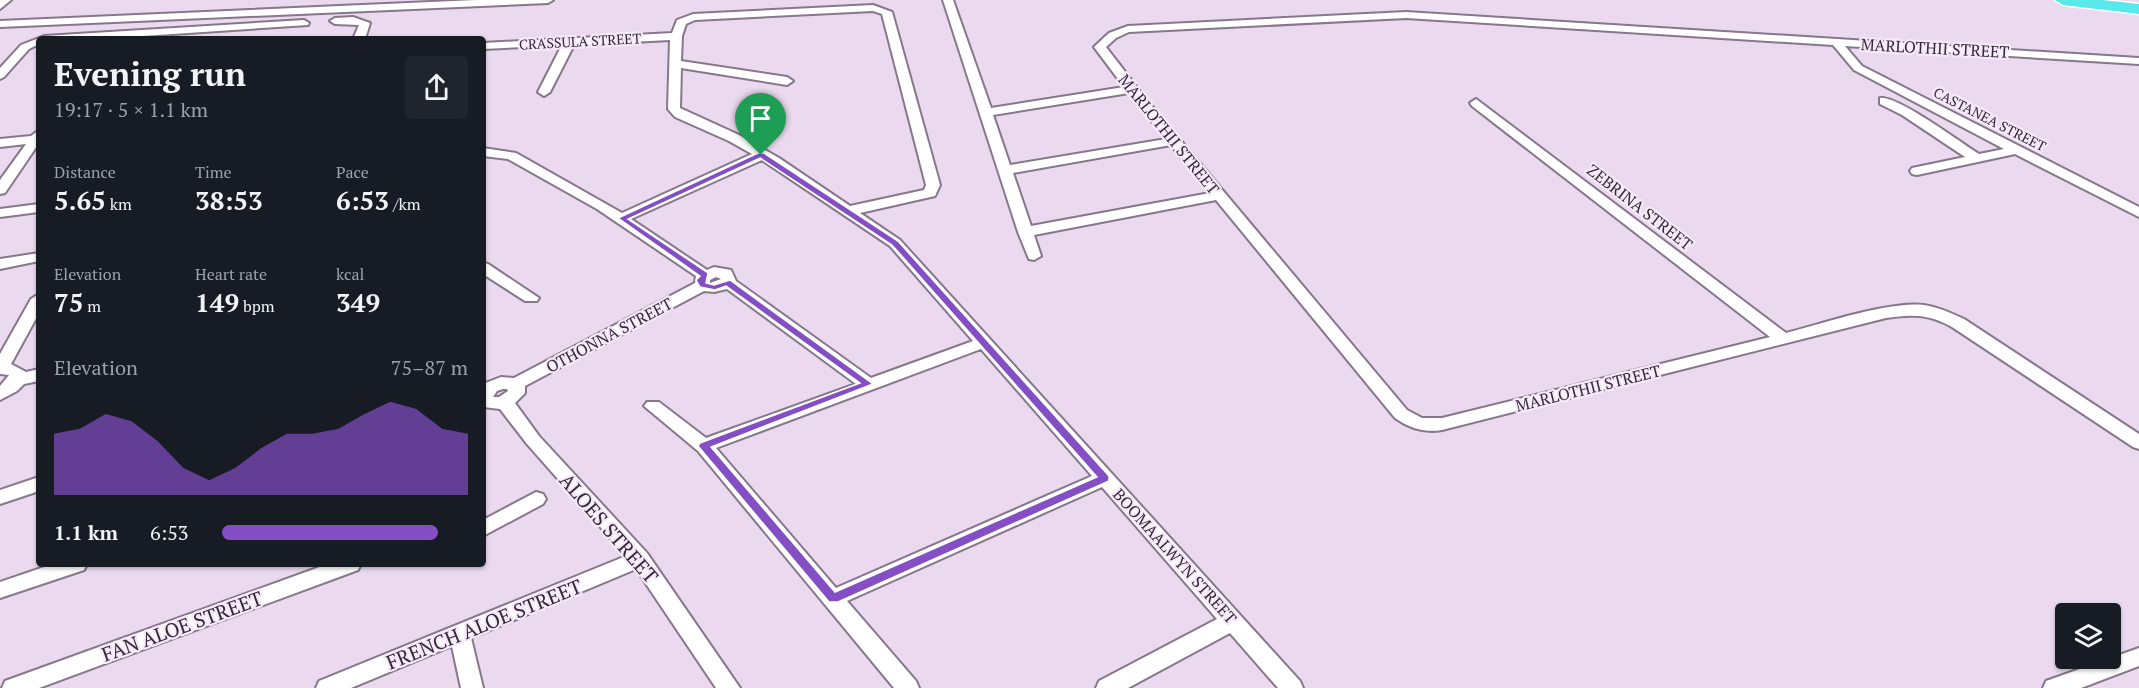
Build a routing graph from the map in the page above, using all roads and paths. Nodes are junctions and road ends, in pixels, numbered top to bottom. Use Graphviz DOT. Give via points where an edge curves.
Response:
graph roads {
  1 [pos="6,0"];
  2 [pos="339,0"];
  3 [pos="548,0"];
  4 [pos="948,0"];
  5 [pos="2063,0"];
  6 [pos="326,5"];
  7 [pos="0,6"];
  8 [pos="2139,9"];
  9 [pos="0,24"];
  10 [pos="284,24"];
  11 [pos="194,34"];
  12 [pos="134,36"];
  13 [pos="278,36"];
  14 [pos="360,36"];
  15 [pos="676,36"];
  16 [pos="36,41"];
  17 [pos="1835,41"];
  18 [pos="569,43"];
  19 [pos="486,46"];
  20 [pos="2139,61"];
  21 [pos="677,64"];
  22 [pos="0,75"];
  23 [pos="787,81"];
  24 [pos="1132,88"];
  25 [pos="544,92"];
  26 [pos="1884,101"];
  27 [pos="1476,103"];
  28 [pos="985,113"];
  29 [pos="36,136"];
  30 [pos="36,137"];
  31 [pos="1174,141"];
  32 [pos="0,143"];
  33 [pos="2017,150"];
  34 [pos="486,152"];
  35 [pos="761,155"];
  36 [pos="1977,159"];
  37 [pos="1004,170"];
  38 [pos="1917,171"];
  39 [pos="0,189"];
  40 [pos="1219,195"];
  41 [pos="36,208"];
  42 [pos="848,211"];
  43 [pos="0,213"];
  44 [pos="2139,213"];
  45 [pos="622,218"];
  46 [pos="1025,232"];
  47 [pos="1034,256"];
  48 [pos="36,258"];
  49 [pos="0,264"];
  50 [pos="486,269"];
  51 [pos="704,280"];
  52 [pos="531,298"];
  53 [pos="36,304"];
  54 [pos="1783,339"];
  55 [pos="985,342"];
  56 [pos="36,376"];
  57 [pos="18,379"];
  58 [pos="868,384"];
  59 [pos="509,393"];
  60 [pos="0,394"];
  61 [pos="486,401"];
  62 [pos="653,406"];
  63 [pos="2139,443"];
  64 [pos="704,446"];
  65 [pos="1105,478"];
  66 [pos="36,484"];
  67 [pos="0,497"];
  68 [pos="536,499"];
  69 [pos="486,527"];
  70 [pos="640,559"];
  71 [pos="68,567"];
  72 [pos="343,567"];
  73 [pos="0,590"];
  74 [pos="833,598"];
  75 [pos="1233,621"];
  76 [pos="460,635"];
  77 [pos="2139,657"];
  78 [pos="13,688"];
  79 [pos="327,688"];
  80 [pos="472,688"];
  81 [pos="729,688"];
  82 [pos="908,688"];
  83 [pos="1107,688"];
  84 [pos="1292,688"];
  85 [pos="2054,688"];
  1 -- 7 [label="street"];
  2 -- 6 [label="street"];
  3 -- 6 [label="street" via="346,10"];
  4 -- 28 [label="street"];
  5 -- 8 [label="highway"];
  6 -- 9 [label="street" via="312,11"];
  10 -- 11 [label="street"];
  10 -- 13 [label="street"];
  10 -- 14 [label="street" via="361,21 365,22"];
  11 -- 12 [label="street"];
  15 -- 18 [label="street, CRASSULA STREET"];
  15 -- 21 [label="street, BOOMAALWYN STREET"];
  15 -- 42 [label="street" via="681,22 693,17 873,8 887,12 933,184 930,193"];
  16 -- 22 [label="street" via="24,47"];
  17 -- 20 [label="street, MARLOTHII STREET"];
  17 -- 24 [label="street, MARLOTHII STREET" via="1406,15 1138,28 1117,33 1100,47"];
  17 -- 33 [label="street, CASTANEA STREET" via="1858,68"];
  18 -- 19 [label="street, CRASSULA STREET"];
  18 -- 25 [label="street"];
  21 -- 23 [label="street"];
  21 -- 35 [label="street, BOOMAALWYN STREET" via="674,109"];
  24 -- 28 [label="street"];
  24 -- 31 [label="street, MARLOTHII STREET"];
  26 -- 36 [label="street"];
  27 -- 54 [label="street, ZEBRINA STREET"];
  28 -- 37 [label="street"];
  29 -- 32 [label="street"];
  30 -- 39 [label="street"];
  31 -- 37 [label="street"];
  31 -- 40 [label="street, MARLOTHII STREET"];
  33 -- 36 [label="street"];
  33 -- 44 [label="street, CASTANEA STREET"];
  34 -- 45 [label="street" via="511,156"];
  35 -- 42 [label="street, BOOMAALWYN STREET"];
  35 -- 45 [label="street"];
  36 -- 38 [label="street"];
  37 -- 46 [label="street"];
  40 -- 46 [label="street"];
  40 -- 54 [label="street, MARLOTHII STREET" via="1401,414 1419,424 1442,424"];
  41 -- 43 [label="street"];
  42 -- 55 [label="street, BOOMAALWYN STREET" via="909,256"];
  45 -- 51 [label="street"];
  46 -- 47 [label="street"];
  48 -- 49 [label="street"];
  50 -- 52 [label="street"];
  51 -- 58 [label="street" via="722,272 728,275 727,282"];
  51 -- 59 [label="street, OTHONNA STREET"];
  53 -- 57 [label="street" via="0,369 11,369 18,373"];
  54 -- 63 [label="street, MARLOTHII STREET" via="1886,313 1928,309 1958,323"];
  55 -- 58 [label="street"];
  55 -- 65 [label="street, BOOMAALWYN STREET"];
  56 -- 57 [label="street"];
  57 -- 60 [label="street"];
  58 -- 64 [label="street"];
  59 -- 61 [label="street" via="493,404"];
  59 -- 70 [label="street, ALOES STREET" via="533,440"];
  62 -- 64 [label="street"];
  64 -- 74 [label="street"];
  65 -- 74 [label="street"];
  65 -- 75 [label="street, BOOMAALWYN STREET"];
  66 -- 67 [label="street"];
  68 -- 69 [label="street"];
  70 -- 76 [label="street, FRENCH ALOE STREET"];
  70 -- 81 [label="street, ALOES STREET"];
  71 -- 73 [label="street"];
  72 -- 78 [label="street, FAN ALOE STREET"];
  74 -- 82 [label="street"];
  75 -- 83 [label="street"];
  75 -- 84 [label="street, BOOMAALWYN STREET"];
  76 -- 79 [label="street, FRENCH ALOE STREET"];
  76 -- 80 [label="street"];
  77 -- 85 [label="street"];
}
